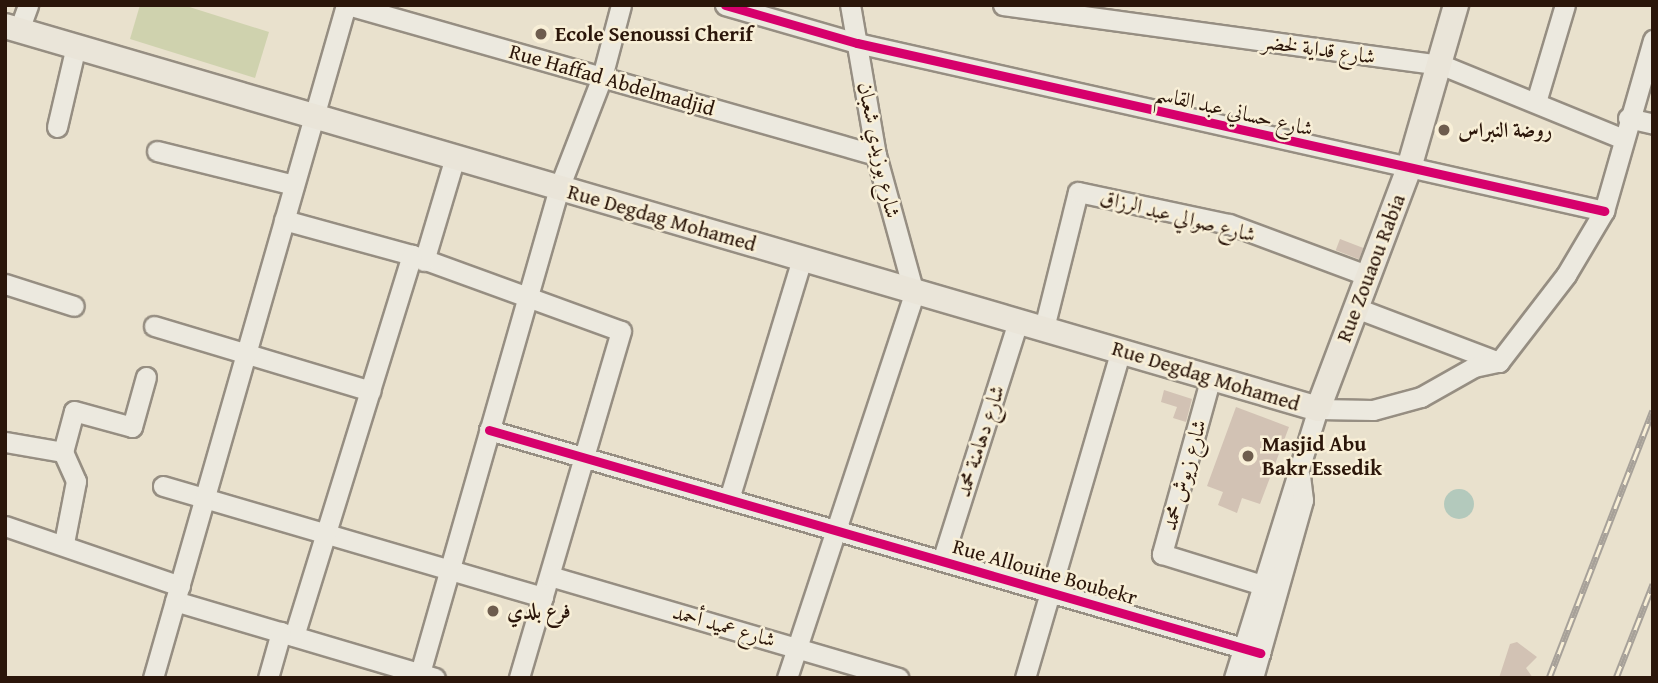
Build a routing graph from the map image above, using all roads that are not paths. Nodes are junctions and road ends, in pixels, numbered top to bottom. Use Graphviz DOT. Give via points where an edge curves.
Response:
graph roads {
  1 [pos="29,5"];
  2 [pos="347,5"];
  3 [pos="621,5"];
  4 [pos="725,5"];
  5 [pos="850,5"];
  6 [pos="1003,5"];
  7 [pos="1457,5"];
  8 [pos="1565,5"];
  9 [pos="1030,7"];
  10 [pos="11,25"];
  11 [pos="1653,40"];
  12 [pos="857,43"];
  13 [pos="76,46"];
  14 [pos="1442,65"];
  15 [pos="602,77"];
  16 [pos="1536,102"];
  17 [pos="314,116"];
  18 [pos="1628,118"];
  19 [pos="1653,124"];
  20 [pos="57,127"];
  21 [pos="1623,139"];
  22 [pos="157,151"];
  23 [pos="876,155"];
  24 [pos="455,157"];
  25 [pos="1409,168"];
  26 [pos="294,185"];
  27 [pos="559,188"];
  28 [pos="1604,211"];
  29 [pos="284,220"];
  30 [pos="418,258"];
  31 [pos="802,259"];
  32 [pos="1369,276"];
  33 [pos="5,284"];
  34 [pos="914,293"];
  35 [pos="527,298"];
  36 [pos="74,306"];
  37 [pos="1356,308"];
  38 [pos="1018,321"];
  39 [pos="154,326"];
  40 [pos="1044,328"];
  41 [pos="1121,350"];
  42 [pos="247,352"];
  43 [pos="1499,362"];
  44 [pos="146,377"];
  45 [pos="1212,377"];
  46 [pos="370,391"];
  47 [pos="1318,409"];
  48 [pos="489,430"];
  49 [pos="5,442"];
  50 [pos="63,452"];
  51 [pos="584,460"];
  52 [pos="1300,477"];
  53 [pos="163,486"];
  54 [pos="206,498"];
  55 [pos="729,499"];
  56 [pos="5,526"];
  57 [pos="838,532"];
  58 [pos="326,533"];
  59 [pos="64,543"];
  60 [pos="942,561"];
  61 [pos="450,570"];
  62 [pos="550,576"];
  63 [pos="1262,585"];
  64 [pos="1054,589"];
  65 [pos="178,593"];
  66 [pos="543,597"];
  67 [pos="288,634"];
  68 [pos="796,648"];
  69 [pos="1251,651"];
  70 [pos="428,676"];
  71 [pos="153,678"];
  72 [pos="268,678"];
  73 [pos="519,678"];
  74 [pos="787,678"];
  75 [pos="898,678"];
  76 [pos="1025,678"];
  77 [pos="1234,678"];
  78 [pos="1253,678"];
  1 -- 10 [label="street"];
  2 -- 15 [label="street, Rue Haffad Abdelmadjid"];
  2 -- 17 [label="street"];
  3 -- 15 [label="street"];
  4 -- 12 [label="street, شارع حساني عبد القاسم"];
  5 -- 12 [label="street, شارع بوزيدي شعبان"];
  6 -- 9 [label="street, شارع قداية لخضر"];
  7 -- 14 [label="main road, Rue Zouaou Rabia"];
  8 -- 16 [label="street"];
  9 -- 14 [label="street, شارع قداية لخضر"];
  10 -- 13 [label="main road, Rue Degdag Mohamed"];
  11 -- 18 [label="street"];
  12 -- 23 [label="street, شارع بوزيدي شعبان"];
  12 -- 25 [label="street, شارع حساني عبد القاسم"];
  13 -- 17 [label="main road, Rue Degdag Mohamed"];
  13 -- 20 [label="street"];
  14 -- 16 [label="street, شارع قداية لخضر"];
  14 -- 25 [label="main road, Rue Zouaou Rabia"];
  15 -- 23 [label="street, Rue Haffad Abdelmadjid"];
  15 -- 27 [label="street"];
  16 -- 21 [label="street, شارع قداية لخضر"];
  17 -- 24 [label="main road, Rue Degdag Mohamed"];
  17 -- 26 [label="street"];
  18 -- 19 [label="street"];
  18 -- 21 [label="street"];
  21 -- 28 [label="street"];
  22 -- 26 [label="street"];
  23 -- 34 [label="street, شارع بوزيدي شعبان"];
  24 -- 27 [label="main road, Rue Degdag Mohamed"];
  24 -- 30 [label="street"];
  25 -- 28 [label="street, شارع حساني عبد القاسم"];
  25 -- 32 [label="main road, Rue Zouaou Rabia"];
  26 -- 29 [label="street"];
  27 -- 31 [label="main road, Rue Degdag Mohamed"];
  27 -- 35 [label="street"];
  28 -- 43 [label="street" via="1566,275"];
  29 -- 30 [label="street"];
  29 -- 42 [label="street"];
  30 -- 35 [label="street"];
  30 -- 46 [label="street"];
  31 -- 34 [label="main road, Rue Degdag Mohamed"];
  31 -- 55 [label="street"];
  32 -- 37 [label="main road, Rue Zouaou Rabia"];
  32 -- 40 [label="street, شارع صوالي عبد الرزاق" via="1229,224 1078,192"];
  33 -- 36 [label="street"];
  34 -- 38 [label="main road, Rue Degdag Mohamed"];
  34 -- 57 [label="street"];
  35 -- 48 [label="street"];
  35 -- 51 [label="street" via="621,331"];
  37 -- 43 [label="street"];
  37 -- 47 [label="main road, Rue Zouaou Rabia"];
  38 -- 40 [label="main road, Rue Degdag Mohamed"];
  38 -- 60 [label="street, شارع دهامنة محمد"];
  39 -- 42 [label="street"];
  40 -- 41 [label="main road, Rue Degdag Mohamed"];
  41 -- 45 [label="main road, Rue Degdag Mohamed"];
  41 -- 64 [label="street"];
  42 -- 46 [label="street"];
  42 -- 54 [label="street"];
  43 -- 47 [label="street" via="1373,410"];
  44 -- 50 [label="street" via="132,427 74,411"];
  45 -- 47 [label="main road, Rue Degdag Mohamed"];
  45 -- 63 [label="street, شارع زيوش محمد" via="1162,554"];
  46 -- 58 [label="street"];
  47 -- 52 [label="street"];
  48 -- 51 [label="street, Rue Allouine Boubekr"];
  48 -- 61 [label="street"];
  49 -- 50 [label="street"];
  50 -- 59 [label="street" via="76,481"];
  51 -- 55 [label="street, Rue Allouine Boubekr"];
  51 -- 62 [label="street"];
  52 -- 63 [label="street" via="1286,497"];
  52 -- 69 [label="street" via="1303,500"];
  53 -- 54 [label="street"];
  54 -- 58 [label="street"];
  54 -- 65 [label="street"];
  55 -- 57 [label="street, Rue Allouine Boubekr"];
  56 -- 59 [label="street"];
  57 -- 60 [label="street, Rue Allouine Boubekr"];
  57 -- 68 [label="street"];
  58 -- 61 [label="street"];
  58 -- 67 [label="street"];
  59 -- 65 [label="street" via="74,554"];
  60 -- 64 [label="street, Rue Allouine Boubekr"];
  61 -- 66 [label="street"];
  61 -- 70 [label="street"];
  62 -- 66 [label="street"];
  62 -- 68 [label="street, شارع عميد أحمد"];
  63 -- 69 [label="street"];
  64 -- 69 [label="street, Rue Allouine Boubekr"];
  64 -- 76 [label="street"];
  65 -- 67 [label="street"];
  65 -- 71 [label="street"];
  66 -- 73 [label="street"];
  67 -- 70 [label="street"];
  67 -- 72 [label="street"];
  68 -- 74 [label="street"];
  68 -- 75 [label="street, شارع عميد أحمد"];
  69 -- 77 [label="street"];
  69 -- 78 [label="street"];
}
